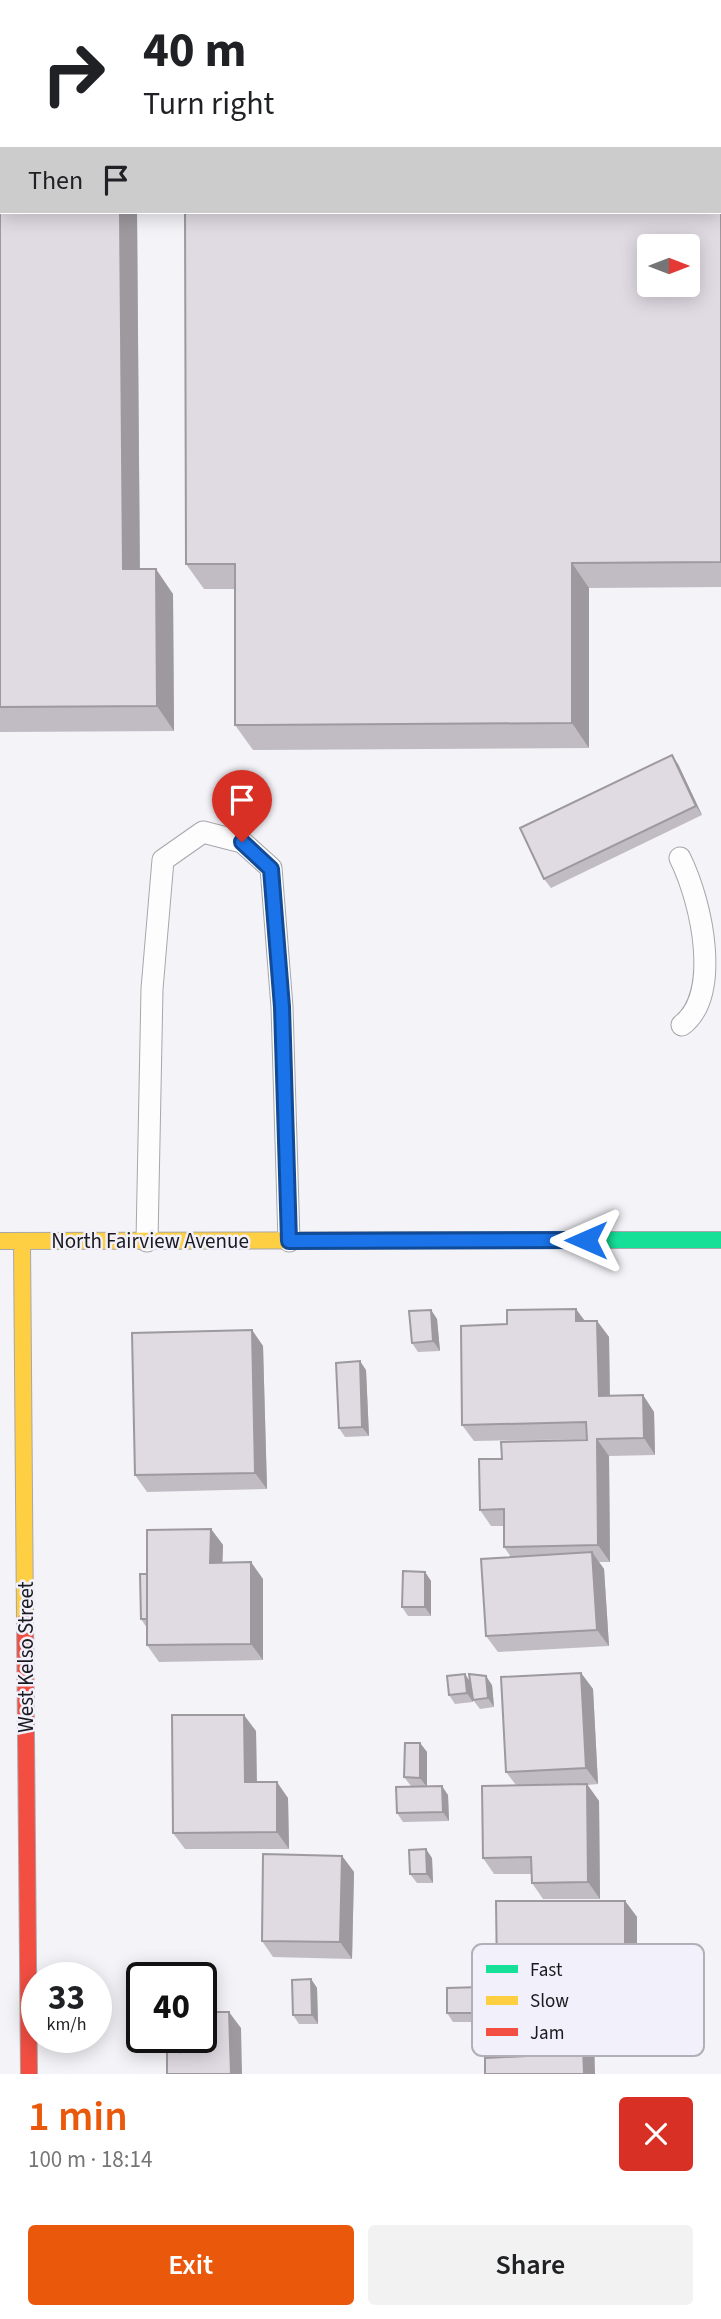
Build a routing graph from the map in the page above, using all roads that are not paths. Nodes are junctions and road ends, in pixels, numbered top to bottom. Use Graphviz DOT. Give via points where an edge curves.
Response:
graph roads {
  1 [pos="680,858"];
  2 [pos="682,1025"];
  3 [pos="721,1240"];
  4 [pos="0,1241"];
  5 [pos="22,1241"];
  6 [pos="147,1241"];
  7 [pos="289,1241"];
  8 [pos="29,2074"];
  1 -- 2 [label="lane" via="702,905 719,964 712,1001 704,1013"];
  3 -- 7 [label="street, North Fairview Avenue"];
  4 -- 5 [label="street, North Fairview Avenue"];
  5 -- 6 [label="street, North Fairview Avenue"];
  5 -- 8 [label="street, West Kelso Street"];
  6 -- 7 [label="street, North Fairview Avenue"];
  6 -- 7 [label="lane" via="152,989 163,860 203,832 242,842 271,869 282,1007"];
}
